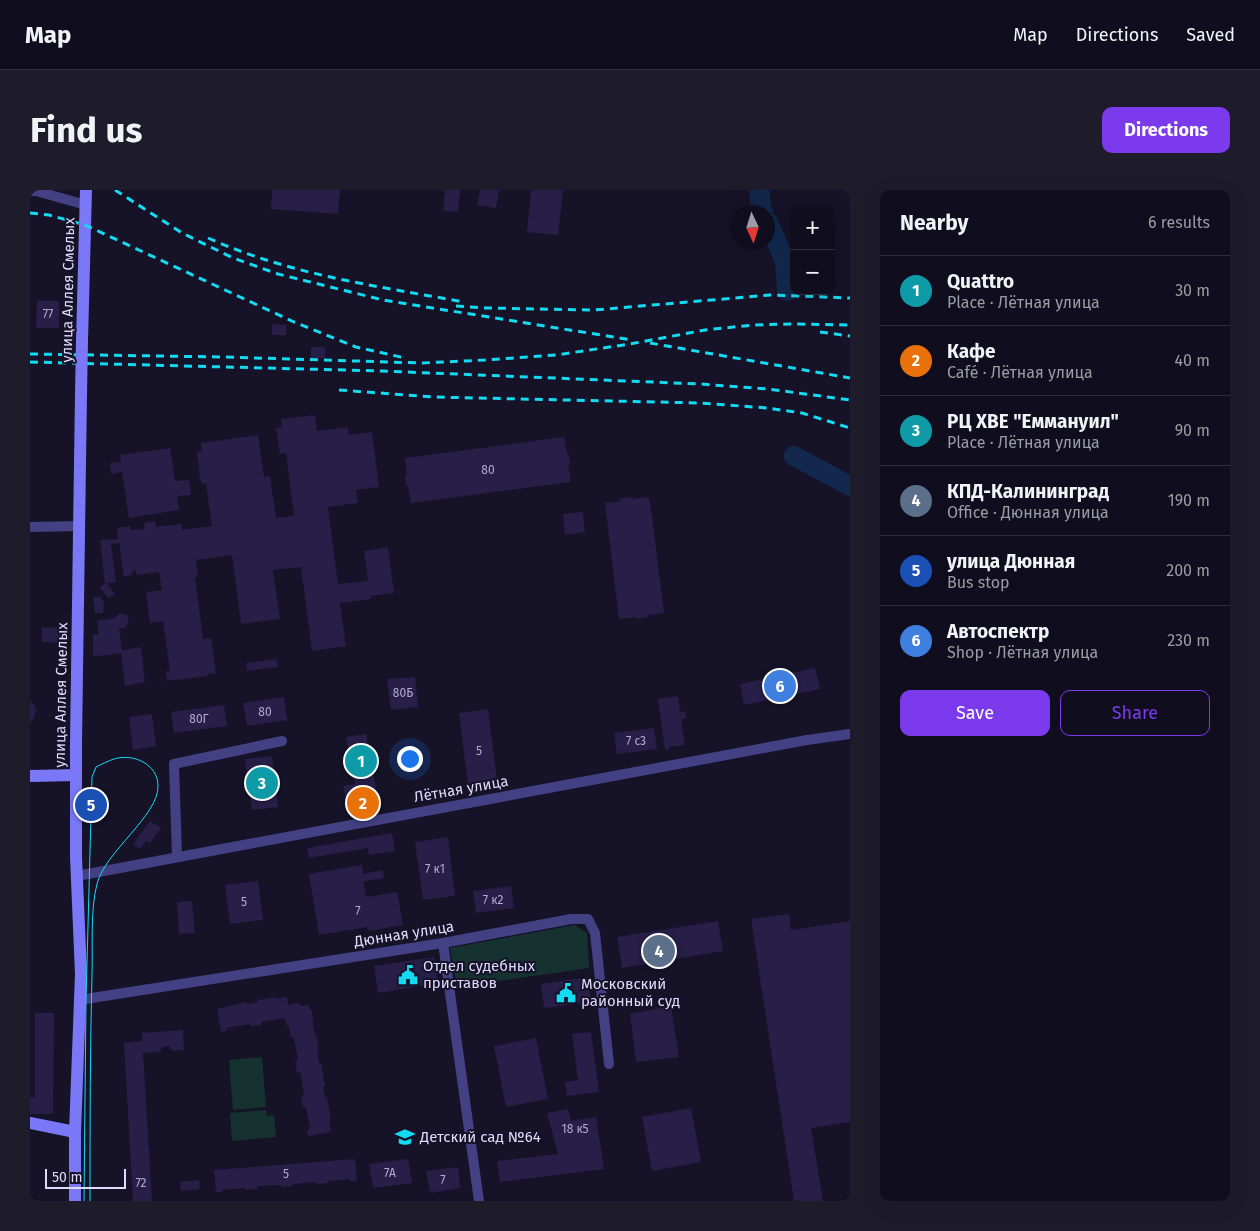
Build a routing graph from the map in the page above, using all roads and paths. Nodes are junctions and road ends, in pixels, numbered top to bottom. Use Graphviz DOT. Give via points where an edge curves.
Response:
graph roads {
  1 [pos="86,190"];
  2 [pos="30,191"];
  3 [pos="86,205"];
  4 [pos="80,526"];
  5 [pos="30,527"];
  6 [pos="850,734"];
  7 [pos="282,741"];
  8 [pos="76,775"];
  9 [pos="30,776"];
  10 [pos="177,856"];
  11 [pos="77,876"];
  12 [pos="443,943"];
  13 [pos="79,1000"];
  14 [pos="610,1064"];
  15 [pos="30,1123"];
  16 [pos="75,1132"];
  17 [pos="75,1201"];
  18 [pos="476,1201"];
  1 -- 3 [label="main road, улица Аллея Смелых"];
  2 -- 3 [label="street"];
  3 -- 4 [label="main road, улица Аллея Смелых, bridge"];
  4 -- 5 [label="street"];
  4 -- 8 [label="main road, улица Аллея Смелых"];
  6 -- 10 [label="street, Лётная улица"];
  7 -- 10 [label="street" via="174,764"];
  8 -- 9 [label="main road"];
  8 -- 11 [label="main road, улица Аллея Смелых"];
  10 -- 11 [label="street, Лётная улица"];
  11 -- 13 [label="main road, улица Аллея Смелых"];
  12 -- 13 [label="street, Дюнная улица"];
  12 -- 14 [label="street, Дюнная улица" via="571,919 588,919 595,933"];
  12 -- 18 [label="street"];
  13 -- 16 [label="main road, улица Аллея Смелых"];
  15 -- 16 [label="main road"];
  16 -- 17 [label="main road, улица Аллея Смелых"];
}
